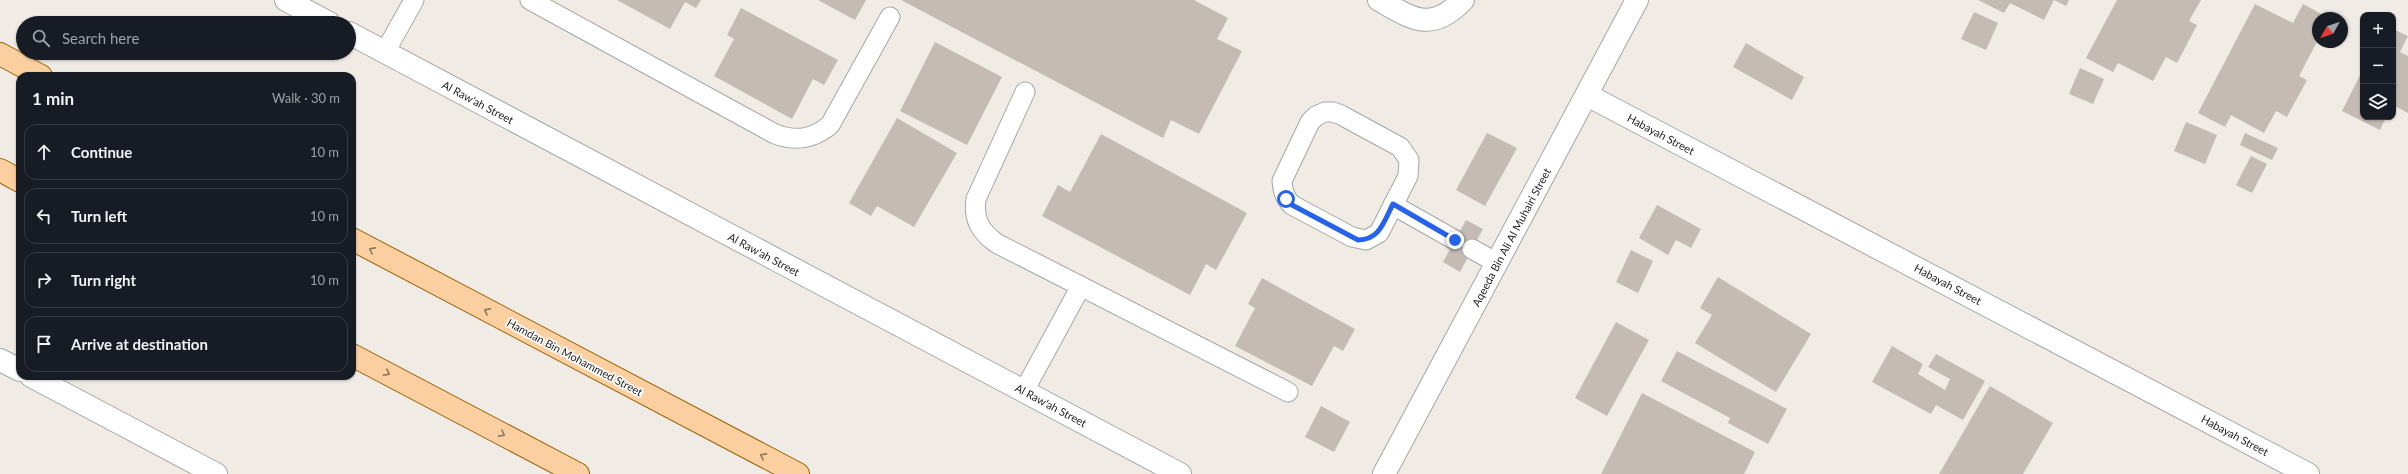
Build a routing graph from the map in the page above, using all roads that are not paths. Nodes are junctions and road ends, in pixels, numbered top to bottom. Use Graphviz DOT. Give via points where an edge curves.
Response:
graph roads {
  1 [pos="286,0"];
  2 [pos="414,0"];
  3 [pos="530,0"];
  4 [pos="1379,0"];
  5 [pos="1463,0"];
  6 [pos="1637,0"];
  7 [pos="316,16"];
  8 [pos="890,17"];
  9 [pos="356,37"];
  10 [pos="385,52"];
  11 [pos="0,54"];
  12 [pos="34,72"];
  13 [pos="1025,92"];
  14 [pos="1588,95"];
  15 [pos="0,170"];
  16 [pos="16,179"];
  17 [pos="1393,204"];
  18 [pos="1455,240"];
  19 [pos="356,242"];
  20 [pos="1472,249"];
  21 [pos="1497,263"];
  22 [pos="1081,286"];
  23 [pos="356,357"];
  24 [pos="0,360"];
  25 [pos="16,368"];
  26 [pos="38,380"];
  27 [pos="1024,391"];
  28 [pos="1288,392"];
  29 [pos="216,474"];
  30 [pos="578,474"];
  31 [pos="798,474"];
  32 [pos="1180,474"];
  33 [pos="1384,474"];
  34 [pos="2308,474"];
  1 -- 7 [label="street"];
  2 -- 10 [label="lane"];
  3 -- 8 [label="lane" via="775,134 798,139 815,135 830,125"];
  4 -- 5 [label="street" via="1421,21 1437,18 1454,9"];
  6 -- 14 [label="street, Aqeeda Bin Ali Al Muhairi Street"];
  9 -- 10 [label="street, Al Raw'ah Street"];
  10 -- 27 [label="street, Al Raw'ah Street"];
  11 -- 12 [label="main road"];
  13 -- 22 [label="lane" via="976,199 976,221 984,234 996,243"];
  14 -- 21 [label="street, Aqeeda Bin Ali Al Muhairi Street"];
  14 -- 34 [label="street, Habayah Street"];
  15 -- 16 [label="main road"];
  17 -- 17 [label="lane" via="1408,176 1409,164 1405,152 1333,112 1316,116 1310,122 1282,181 1286,199 1292,205 1358,240 1366,240 1379,233"];
  17 -- 18 [label="lane"];
  31 -- 19 [label="main road, Hamdan Bin Mohammed Street, one-way"];
  20 -- 21 [label="lane"];
  21 -- 33 [label="street, Aqeeda Bin Ali Al Muhairi Street"];
  22 -- 27 [label="lane"];
  22 -- 28 [label="lane"];
  23 -- 30 [label="main road, one-way"];
  24 -- 25 [label="street"];
  26 -- 29 [label="street"];
  27 -- 32 [label="street, Al Raw'ah Street"];
}
